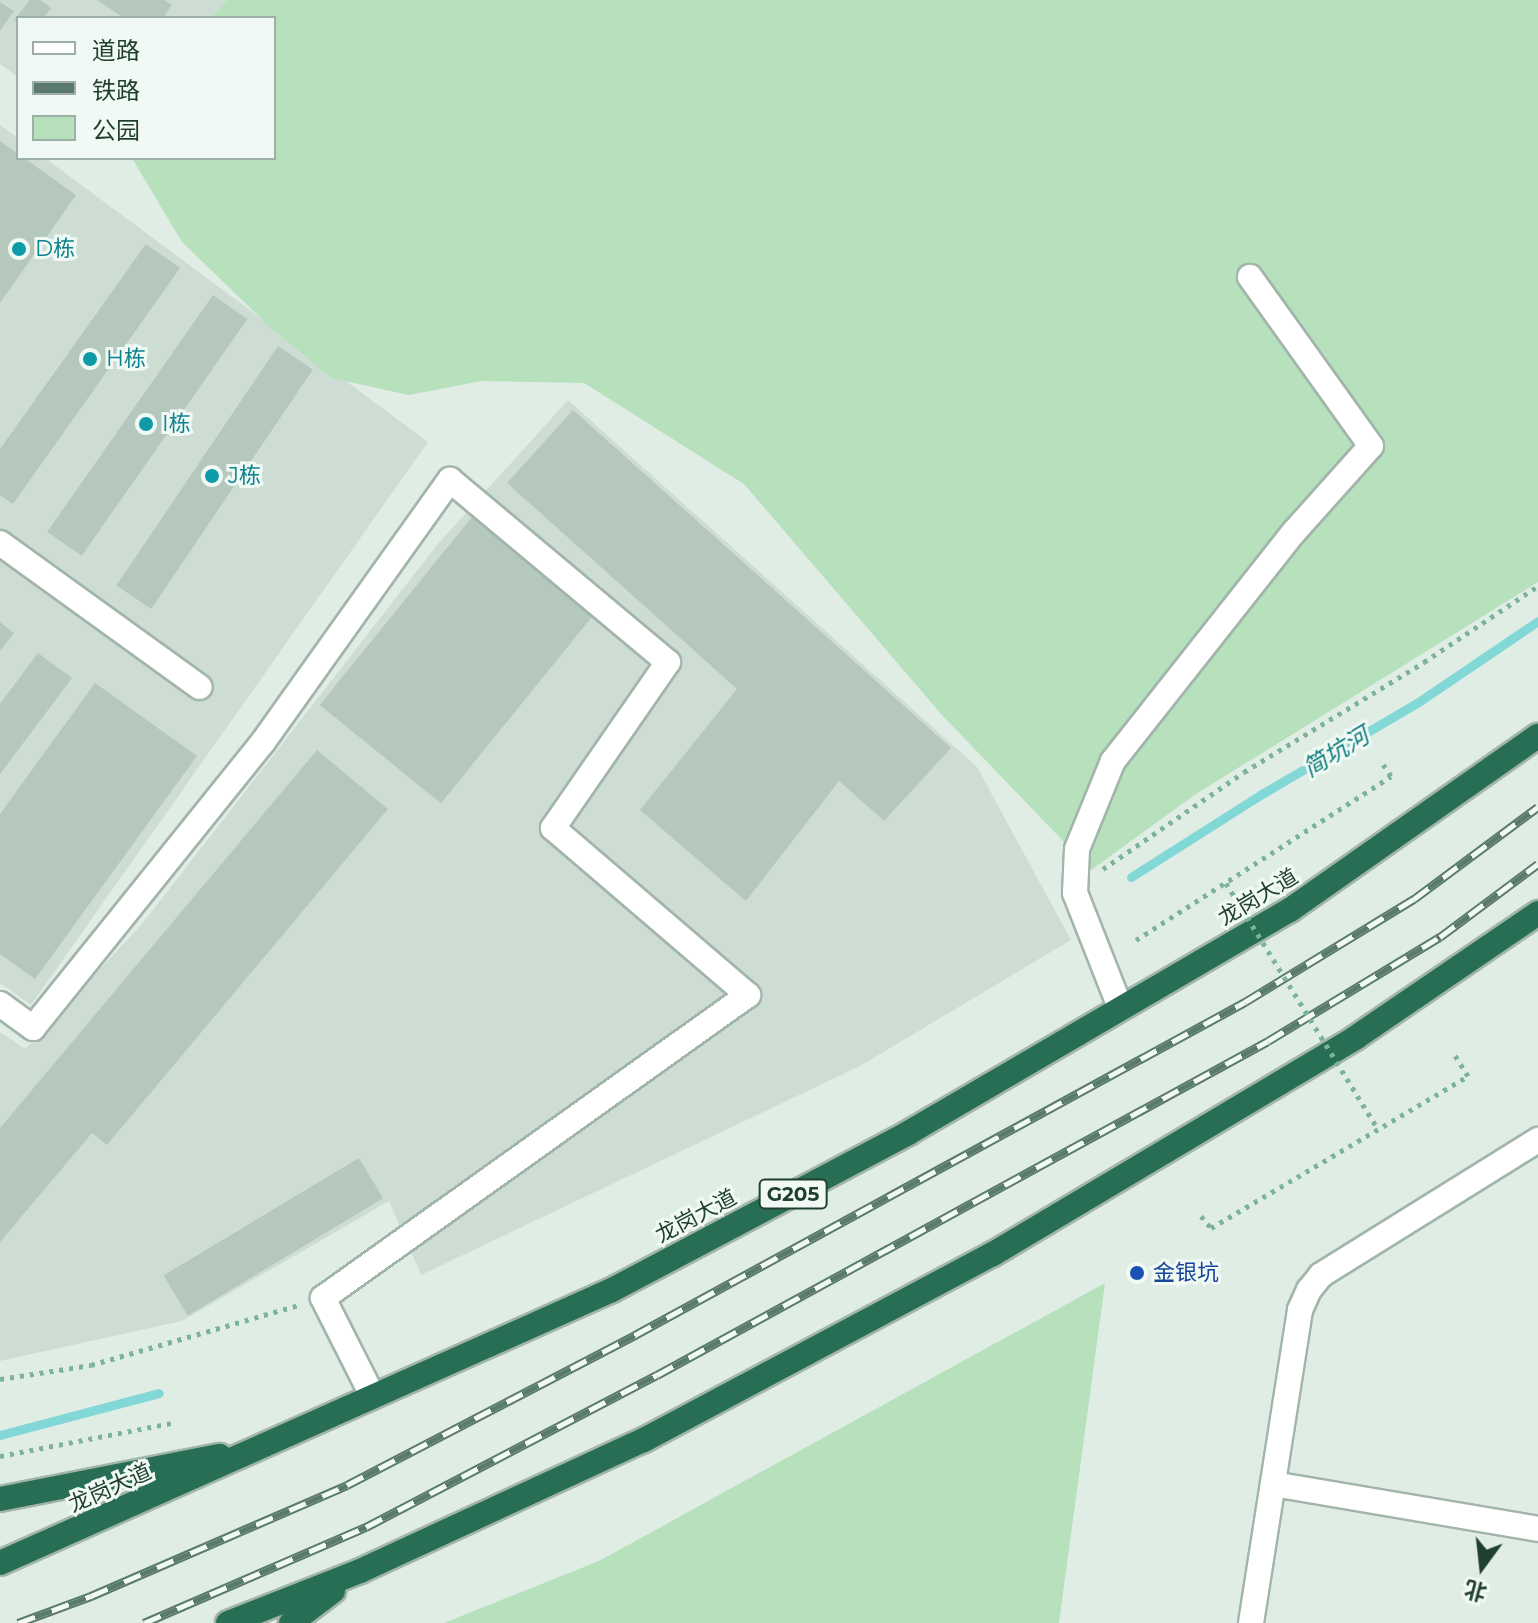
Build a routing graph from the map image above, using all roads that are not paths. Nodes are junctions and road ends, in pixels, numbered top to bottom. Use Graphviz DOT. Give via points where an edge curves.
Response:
graph roads {
  1 [pos="1250,277"];
  2 [pos="0,543"];
  3 [pos="200,687"];
  4 [pos="1538,736"];
  5 [pos="1538,913"];
  6 [pos="0,1004"];
  7 [pos="1120,1007"];
  8 [pos="1538,1140"];
  9 [pos="372,1395"];
  10 [pos="266,1447"];
  11 [pos="1273,1484"];
  12 [pos="0,1499"];
  13 [pos="1538,1529"];
  14 [pos="0,1563"];
  15 [pos="360,1571"];
  16 [pos="228,1623"];
  17 [pos="291,1623"];
  18 [pos="1251,1623"];
  1 -- 7 [label="street" via="1371,446 1294,532 1113,761 1077,849 1075,893"];
  2 -- 3 [label="street"];
  4 -- 7 [label="highway, 龙岗大道 / G205" via="1290,910"];
  5 -- 15 [label="highway" via="1355,1038 993,1254 644,1440"];
  6 -- 9 [label="street" via="33,1028 263,742 450,480 668,662 553,828 748,995 323,1298"];
  7 -- 9 [label="highway, 龙岗大道 / G205" via="908,1133 612,1290"];
  8 -- 11 [label="street" via="1321,1275 1309,1290 1300,1310"];
  9 -- 10 [label="highway, 龙岗大道 / G205"];
  10 -- 12 [label="highway"];
  10 -- 14 [label="highway, 龙岗大道 / G205"];
  11 -- 13 [label="street"];
  11 -- 18 [label="street"];
  15 -- 16 [label="highway"];
  15 -- 17 [label="highway"];
}
